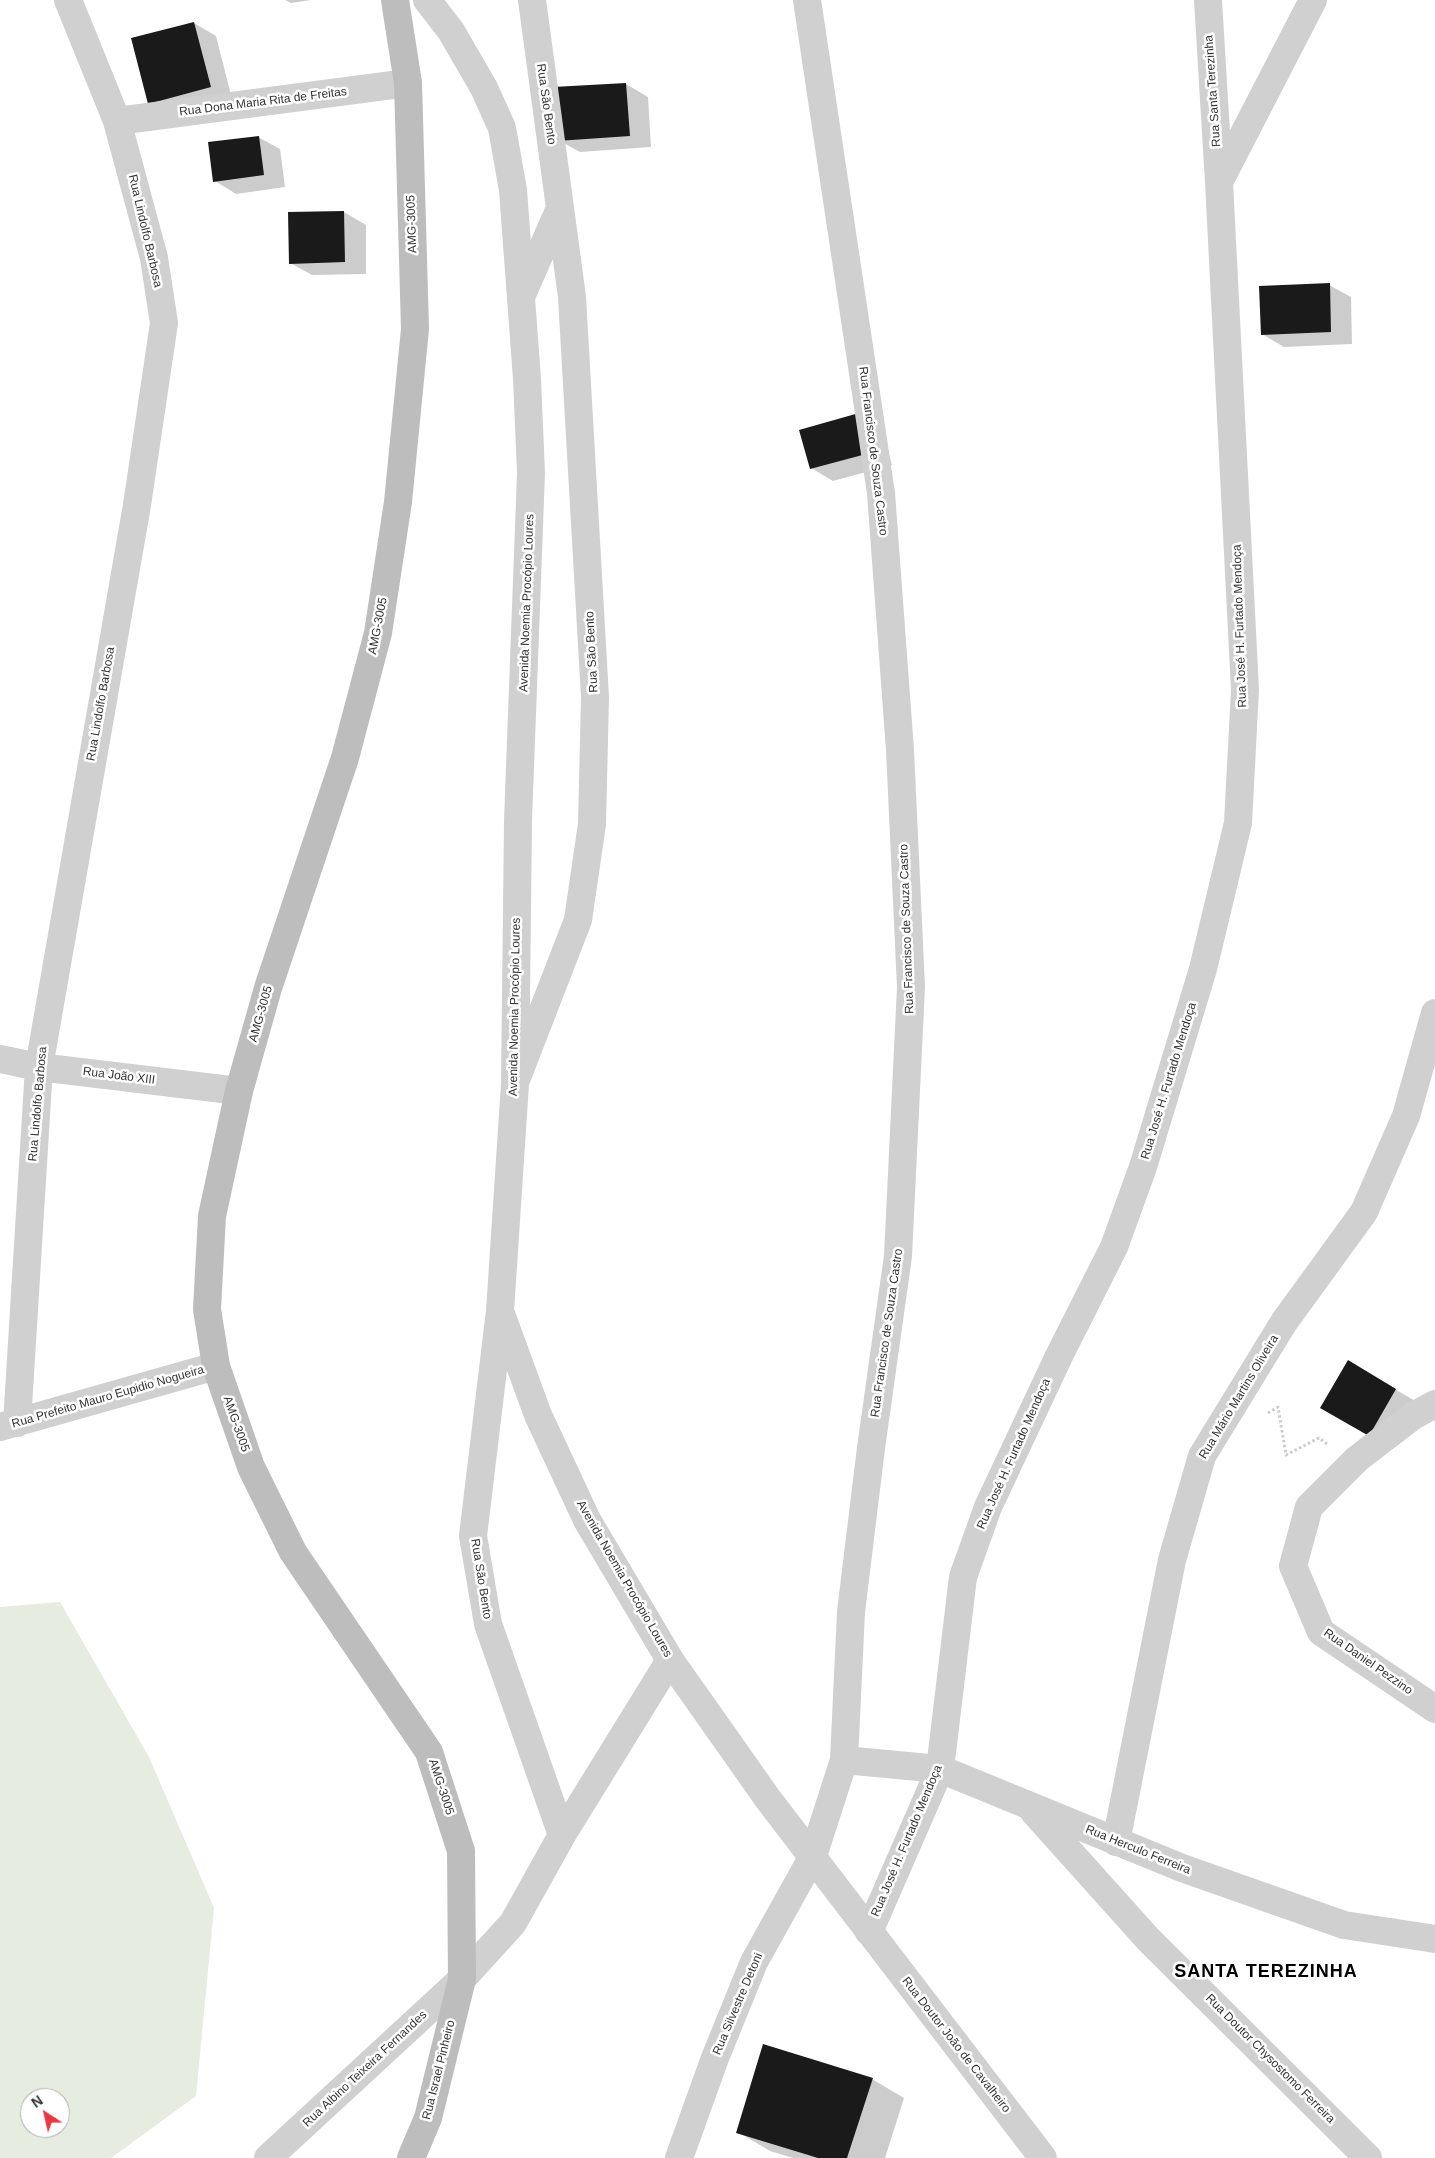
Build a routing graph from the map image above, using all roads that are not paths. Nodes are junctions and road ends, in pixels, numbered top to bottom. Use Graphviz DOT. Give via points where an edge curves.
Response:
graph roads {
  1 [pos="68,0"];
  2 [pos="395,0"];
  3 [pos="427,0"];
  4 [pos="532,0"];
  5 [pos="807,0"];
  6 [pos="1208,0"];
  7 [pos="1313,0"];
  8 [pos="408,82"];
  9 [pos="118,121"];
  10 [pos="1219,182"];
  11 [pos="560,208"];
  12 [pos="521,297"];
  13 [pos="1435,1013"];
  14 [pos="0,1059"];
  15 [pos="39,1067"];
  16 [pos="515,1084"];
  17 [pos="239,1091"];
  18 [pos="500,1311"];
  19 [pos="216,1366"];
  20 [pos="1435,1404"];
  21 [pos="8,1425"];
  22 [pos="670,1660"];
  23 [pos="1435,1709"];
  24 [pos="844,1760"];
  25 [pos="940,1769"];
  26 [pos="1030,1807"];
  27 [pos="562,1835"];
  28 [pos="1116,1842"];
  29 [pos="813,1856"];
  30 [pos="869,1932"];
  31 [pos="1435,1939"];
  32 [pos="462,1979"];
  33 [pos="268,2158"];
  34 [pos="411,2158"];
  35 [pos="679,2158"];
  36 [pos="1043,2158"];
  37 [pos="1368,2158"];
  1 -- 9 [label="street, Rua Lindolfo Barbosa"];
  2 -- 8 [label="main road, AMG-3005"];
  3 -- 12 [label="street, Avenida Noemia Procópio Loures" via="451,31 484,88 502,128 514,190"];
  4 -- 11 [label="street, Rua São Bento"];
  5 -- 24 [label="street, Rua Francisco de Souza Castro" via="881,493 900,750 911,987 898,1256 851,1612"];
  6 -- 10 [label="street, Rua Santa Terezinha"];
  7 -- 10 [label="street"];
  8 -- 9 [label="street, Rua Dona Maria Rita de Freitas"];
  8 -- 17 [label="main road, AMG-3005" via="416,329 398,502 378,633 346,758 268,988"];
  9 -- 15 [label="street, Rua Lindolfo Barbosa" via="154,258 164,323 137,505"];
  10 -- 25 [label="street, Rua José H. Furtado Mendoça" via="1245,690 1238,823 1203,969 1143,1167 1114,1247 988,1508 963,1577"];
  11 -- 12 [label="street"];
  11 -- 16 [label="street, Rua São Bento" via="572,297 595,697 592,824 578,920"];
  12 -- 16 [label="street, Avenida Noemia Procópio Loures" via="531,472 518,821"];
  13 -- 28 [label="street, Rua Mário Martins Oliveira" via="1406,1116 1364,1212 1284,1322 1202,1456 1172,1560"];
  14 -- 15 [label="street, Rua João XIII"];
  15 -- 17 [label="street, Rua João XIII"];
  15 -- 21 [label="street, Rua Lindolfo Barbosa"];
  16 -- 18 [label="street, Avenida Noemia Procópio Loures"];
  17 -- 19 [label="main road, AMG-3005" via="212,1216 208,1309"];
  18 -- 22 [label="street, Avenida Noemia Procópio Loures" via="538,1415 587,1520"];
  18 -- 27 [label="street, Rua São Bento" via="473,1536 488,1624"];
  19 -- 21 [label="street, Rua Prefeito Mauro Eupidio Nogueira"];
  19 -- 32 [label="main road, AMG-3005" via="251,1467 293,1552 429,1752 461,1851"];
  20 -- 23 [label="street, Rua Daniel Pezzino" via="1413,1416 1353,1462 1309,1507 1293,1566 1321,1632"];
  22 -- 27 [label="street"];
  22 -- 29 [label="street, Avenida Noemia Procópio Loures" via="768,1799"];
  24 -- 25 [label="street, Rua Herculo Ferreira"];
  24 -- 29 [label="street, Rua Francisco de Souza Castro"];
  25 -- 26 [label="street, Rua Herculo Ferreira"];
  25 -- 30 [label="street, Rua José H. Furtado Mendoça"];
  26 -- 28 [label="street, Rua Herculo Ferreira"];
  26 -- 37 [label="street, Rua Doutor Chysostomo Ferreira" via="1148,1939"];
  27 -- 32 [label="street" via="513,1923"];
  28 -- 31 [label="street, Rua Herculo Ferreira" via="1344,1925"];
  29 -- 30 [label="street, Avenida Noemia Procópio Loures"];
  29 -- 35 [label="street, Rua Silvestre Detoni" via="754,1962"];
  30 -- 36 [label="street, Rua Doutor João de Cavalheiro"];
  32 -- 33 [label="street, Rua Albino Teixeira Fernandes"];
  32 -- 34 [label="main road, Rua Israel Pinheiro" via="428,2118"];
}
